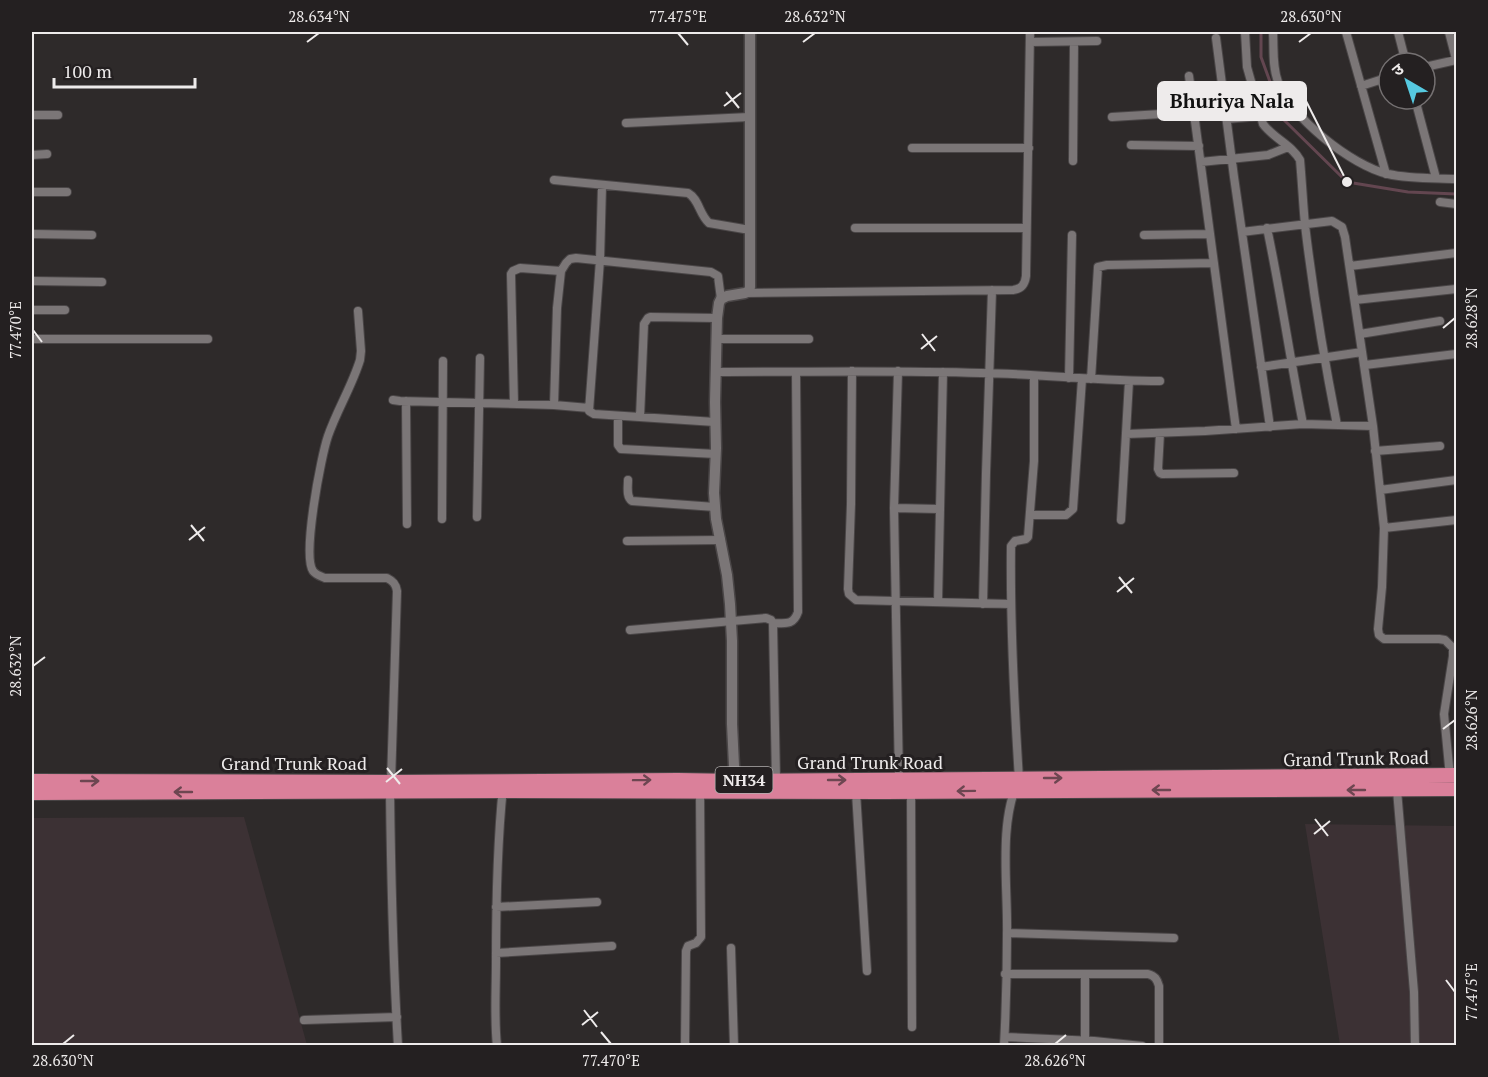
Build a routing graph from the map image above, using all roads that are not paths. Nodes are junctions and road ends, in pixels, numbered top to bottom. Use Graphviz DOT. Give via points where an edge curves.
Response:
graph roads {
  1 [pos="750,32"];
  2 [pos="1030,32"];
  3 [pos="1245,32"];
  4 [pos="1273,32"];
  5 [pos="1346,32"];
  6 [pos="1398,32"];
  7 [pos="1449,32"];
  8 [pos="1216,38"];
  9 [pos="1097,41"];
  10 [pos="1030,42"];
  11 [pos="1074,42"];
  12 [pos="1403,51"];
  13 [pos="1456,60"];
  14 [pos="1437,64"];
  15 [pos="1189,76"];
  16 [pos="1377,81"];
  17 [pos="1361,86"];
  18 [pos="1418,111"];
  19 [pos="1194,112"];
  20 [pos="32,115"];
  21 [pos="58,116"];
  22 [pos="1261,116"];
  23 [pos="749,117"];
  24 [pos="1112,117"];
  25 [pos="1226,119"];
  26 [pos="626,123"];
  27 [pos="1131,145"];
  28 [pos="1199,146"];
  29 [pos="1288,147"];
  30 [pos="912,148"];
  31 [pos="1029,148"];
  32 [pos="47,154"];
  33 [pos="32,155"];
  34 [pos="1232,158"];
  35 [pos="1073,161"];
  36 [pos="1201,162"];
  37 [pos="1386,174"];
  38 [pos="1436,178"];
  39 [pos="1456,179"];
  40 [pos="554,180"];
  41 [pos="602,186"];
  42 [pos="32,192"];
  43 [pos="67,192"];
  44 [pos="1440,202"];
  45 [pos="1456,204"];
  46 [pos="1305,224"];
  47 [pos="855,228"];
  48 [pos="1026,228"];
  49 [pos="1267,228"];
  50 [pos="750,230"];
  51 [pos="1242,232"];
  52 [pos="32,234"];
  53 [pos="1210,234"];
  54 [pos="92,235"];
  55 [pos="1072,235"];
  56 [pos="1144,235"];
  57 [pos="1456,252"];
  58 [pos="600,260"];
  59 [pos="1214,263"];
  60 [pos="1350,266"];
  61 [pos="561,271"];
  62 [pos="32,281"];
  63 [pos="102,282"];
  64 [pos="1456,289"];
  65 [pos="992,290"];
  66 [pos="745,293"];
  67 [pos="721,299"];
  68 [pos="1355,300"];
  69 [pos="32,310"];
  70 [pos="65,310"];
  71 [pos="358,311"];
  72 [pos="717,318"];
  73 [pos="1440,321"];
  74 [pos="1360,334"];
  75 [pos="32,339"];
  76 [pos="208,339"];
  77 [pos="717,339"];
  78 [pos="809,339"];
  79 [pos="1362,352"];
  80 [pos="1456,354"];
  81 [pos="480,358"];
  82 [pos="1324,359"];
  83 [pos="443,361"];
  84 [pos="1291,363"];
  85 [pos="1365,365"];
  86 [pos="1261,367"];
  87 [pos="852,371"];
  88 [pos="898,371"];
  89 [pos="716,372"];
  90 [pos="796,372"];
  91 [pos="943,372"];
  92 [pos="989,373"];
  93 [pos="1034,376"];
  94 [pos="1069,378"];
  95 [pos="1086,379"];
  96 [pos="1129,381"];
  97 [pos="1160,381"];
  98 [pos="393,400"];
  99 [pos="406,401"];
  100 [pos="442,402"];
  101 [pos="479,404"];
  102 [pos="514,404"];
  103 [pos="554,405"];
  104 [pos="589,408"];
  105 [pos="618,416"];
  106 [pos="640,417"];
  107 [pos="715,422"];
  108 [pos="1303,424"];
  109 [pos="1337,425"];
  110 [pos="1373,426"];
  111 [pos="1270,427"];
  112 [pos="1236,429"];
  113 [pos="1160,433"];
  114 [pos="1126,434"];
  115 [pos="1440,446"];
  116 [pos="1375,451"];
  117 [pos="716,454"];
  118 [pos="1234,473"];
  119 [pos="628,480"];
  120 [pos="1456,480"];
  121 [pos="1380,489"];
  122 [pos="715,507"];
  123 [pos="894,508"];
  124 [pos="939,509"];
  125 [pos="1030,515"];
  126 [pos="477,517"];
  127 [pos="442,519"];
  128 [pos="1121,520"];
  129 [pos="1456,520"];
  130 [pos="407,524"];
  131 [pos="1384,528"];
  132 [pos="721,540"];
  133 [pos="627,541"];
  134 [pos="895,600"];
  135 [pos="938,602"];
  136 [pos="983,604"];
  137 [pos="1010,604"];
  138 [pos="731,620"];
  139 [pos="772,623"];
  140 [pos="630,630"];
  141 [pos="1453,775"];
  142 [pos="898,779"];
  143 [pos="776,780"];
  144 [pos="32,781"];
  145 [pos="1016,785"];
  146 [pos="503,786"];
  147 [pos="736,786"];
  148 [pos="372,787"];
  149 [pos="391,787"];
  150 [pos="1397,789"];
  151 [pos="1453,789"];
  152 [pos="699,792"];
  153 [pos="856,792"];
  154 [pos="911,792"];
  155 [pos="32,793"];
  156 [pos="597,903"];
  157 [pos="496,907"];
  158 [pos="1007,933"];
  159 [pos="1174,938"];
  160 [pos="612,946"];
  161 [pos="731,948"];
  162 [pos="496,953"];
  163 [pos="867,971"];
  164 [pos="1005,974"];
  165 [pos="1085,974"];
  166 [pos="397,1017"];
  167 [pos="304,1020"];
  168 [pos="912,1027"];
  169 [pos="1005,1041"];
  170 [pos="1085,1041"];
  171 [pos="398,1046"];
  172 [pos="497,1046"];
  173 [pos="685,1046"];
  174 [pos="734,1046"];
  175 [pos="1143,1046"];
  176 [pos="1159,1046"];
  177 [pos="1414,1046"];
  1 -- 23 [label="street"];
  2 -- 10 [label="street"];
  3 -- 22 [label="street" via="1246,67"];
  4 -- 37 [label="street" via="1278,81 1289,103 1343,153"];
  5 -- 17 [label="street"];
  6 -- 12 [label="street"];
  7 -- 13 [label="street"];
  8 -- 25 [label="street"];
  9 -- 11 [label="street"];
  10 -- 11 [label="street"];
  10 -- 31 [label="street"];
  11 -- 35 [label="street"];
  13 -- 14 [label="street"];
  15 -- 19 [label="street"];
  16 -- 17 [label="street"];
  17 -- 37 [label="street"];
  18 -- 38 [label="street"];
  19 -- 24 [label="street"];
  19 -- 28 [label="street"];
  20 -- 21 [label="street"];
  22 -- 25 [label="street"];
  22 -- 29 [label="street" via="1268,130"];
  23 -- 26 [label="street"];
  23 -- 50 [label="street"];
  25 -- 34 [label="street"];
  27 -- 28 [label="street"];
  28 -- 36 [label="street"];
  29 -- 34 [label="street" via="1268,155"];
  29 -- 46 [label="street" via="1300,160"];
  30 -- 31 [label="street"];
  31 -- 48 [label="street"];
  32 -- 33 [label="street"];
  34 -- 36 [label="street"];
  34 -- 51 [label="street"];
  36 -- 53 [label="street"];
  37 -- 38 [label="street"];
  38 -- 39 [label="street"];
  40 -- 41 [label="street"];
  41 -- 50 [label="street" via="691,194 709,223"];
  41 -- 58 [label="street"];
  42 -- 43 [label="street"];
  44 -- 45 [label="street"];
  46 -- 49 [label="street"];
  46 -- 60 [label="street" via="1332,220 1340,224"];
  46 -- 82 [label="street"];
  47 -- 48 [label="street"];
  48 -- 65 [label="street" via="1025,283 1018,289"];
  49 -- 51 [label="street"];
  49 -- 84 [label="street"];
  50 -- 66 [label="street" via="750,287"];
  51 -- 86 [label="street"];
  52 -- 54 [label="street"];
  53 -- 56 [label="street"];
  53 -- 59 [label="street"];
  55 -- 94 [label="street"];
  57 -- 60 [label="street"];
  58 -- 61 [label="street" via="570,259"];
  58 -- 67 [label="street" via="711,272 718,276"];
  58 -- 104 [label="street"];
  59 -- 95 [label="street" via="1098,267"];
  59 -- 112 [label="street"];
  60 -- 68 [label="street"];
  61 -- 102 [label="street" via="520,268 511,274"];
  61 -- 103 [label="street"];
  62 -- 63 [label="street"];
  64 -- 68 [label="street"];
  65 -- 66 [label="street"];
  65 -- 92 [label="street"];
  66 -- 67 [label="street"];
  67 -- 72 [label="street"];
  68 -- 74 [label="street"];
  69 -- 70 [label="street"];
  71 -- 149 [label="street" via="360,360 327,438 315,491 309,557 312,571 325,578 387,578 396,585"];
  72 -- 77 [label="street"];
  72 -- 106 [label="street" via="650,317 645,321"];
  73 -- 74 [label="street"];
  74 -- 79 [label="street"];
  75 -- 76 [label="street"];
  77 -- 78 [label="street"];
  77 -- 89 [label="street"];
  79 -- 82 [label="street"];
  79 -- 85 [label="street"];
  80 -- 85 [label="street"];
  81 -- 101 [label="street"];
  82 -- 84 [label="street"];
  82 -- 109 [label="street"];
  83 -- 100 [label="street"];
  84 -- 86 [label="street"];
  84 -- 108 [label="street"];
  85 -- 110 [label="street"];
  86 -- 111 [label="street"];
  87 -- 88 [label="street"];
  87 -- 90 [label="street"];
  87 -- 134 [label="street" via="848,589 856,600"];
  88 -- 91 [label="street"];
  88 -- 123 [label="street"];
  89 -- 90 [label="street"];
  89 -- 107 [label="street"];
  90 -- 139 [label="street" via="798,612 791,622"];
  91 -- 92 [label="street"];
  91 -- 124 [label="street"];
  92 -- 93 [label="street"];
  92 -- 136 [label="street"];
  93 -- 94 [label="street"];
  93 -- 125 [label="street"];
  94 -- 95 [label="street"];
  95 -- 96 [label="street"];
  95 -- 125 [label="street" via="1073,509 1066,515"];
  96 -- 97 [label="street"];
  96 -- 114 [label="street"];
  98 -- 99 [label="street"];
  99 -- 100 [label="street"];
  99 -- 130 [label="street"];
  100 -- 101 [label="street"];
  100 -- 127 [label="street"];
  101 -- 102 [label="street"];
  101 -- 126 [label="street"];
  102 -- 103 [label="street"];
  103 -- 104 [label="street"];
  104 -- 105 [label="street" via="594,414"];
  105 -- 106 [label="street"];
  105 -- 117 [label="street" via="621,449"];
  106 -- 107 [label="street"];
  107 -- 117 [label="street"];
  108 -- 109 [label="street"];
  108 -- 111 [label="street"];
  109 -- 110 [label="street"];
  110 -- 116 [label="street"];
  111 -- 112 [label="street"];
  112 -- 113 [label="street"];
  113 -- 114 [label="street"];
  113 -- 118 [label="street" via="1160,473"];
  114 -- 128 [label="street"];
  115 -- 116 [label="street"];
  116 -- 121 [label="street"];
  117 -- 122 [label="street"];
  119 -- 122 [label="street" via="632,501"];
  120 -- 121 [label="street"];
  121 -- 131 [label="street"];
  122 -- 132 [label="street"];
  123 -- 124 [label="street"];
  123 -- 134 [label="street"];
  124 -- 135 [label="street"];
  125 -- 137 [label="street" via="1028,538 1011,546"];
  129 -- 131 [label="street"];
  131 -- 141 [label="street" via="1379,634 1384,639 1445,640 1453,648 1444,714"];
  132 -- 133 [label="street"];
  132 -- 138 [label="street"];
  134 -- 135 [label="street"];
  134 -- 142 [label="street"];
  135 -- 136 [label="street"];
  136 -- 137 [label="street"];
  137 -- 145 [label="street"];
  138 -- 139 [label="street" via="766,618"];
  138 -- 140 [label="street"];
  138 -- 147 [label="street"];
  139 -- 143 [label="street"];
  145 -- 141 [label="highway, Grand Trunk Road / NH34, one-way"];
  141 -- 151 [label="street"];
  143 -- 142 [label="highway, Grand Trunk Road / NH34, one-way"];
  142 -- 145 [label="highway, Grand Trunk Road / NH34"];
  143 -- 147 [label="highway, Grand Trunk Road / NH34"];
  144 -- 148 [label="highway, Grand Trunk Road / NH34, one-way"];
  150 -- 145 [label="highway, Grand Trunk Road / NH34, one-way"];
  145 -- 154 [label="highway, Grand Trunk Road / NH34, one-way"];
  145 -- 158 [label="street" via="1007,820"];
  146 -- 147 [label="highway, Grand Trunk Road / NH34, one-way" via="678,780"];
  146 -- 149 [label="highway, Grand Trunk Road / NH34"];
  146 -- 152 [label="highway, Grand Trunk Road / NH34"];
  146 -- 157 [label="street"];
  147 -- 152 [label="highway, Grand Trunk Road / NH34"];
  147 -- 153 [label="highway, Grand Trunk Road / NH34"];
  148 -- 149 [label="highway, Grand Trunk Road / NH34"];
  148 -- 155 [label="highway, Grand Trunk Road / NH34, one-way"];
  149 -- 166 [label="street"];
  150 -- 151 [label="highway, Grand Trunk Road / NH34"];
  150 -- 177 [label="street" via="1414,992"];
  152 -- 173 [label="street" via="701,937 686,951"];
  153 -- 154 [label="highway, Grand Trunk Road / NH34"];
  153 -- 163 [label="street"];
  154 -- 168 [label="street"];
  156 -- 157 [label="street"];
  157 -- 162 [label="street"];
  158 -- 159 [label="street"];
  158 -- 164 [label="street"];
  160 -- 162 [label="street"];
  161 -- 174 [label="street"];
  162 -- 172 [label="street"];
  164 -- 165 [label="street"];
  164 -- 169 [label="street"];
  165 -- 170 [label="street"];
  165 -- 176 [label="street" via="1153,976 1159,986"];
  166 -- 167 [label="street"];
  166 -- 171 [label="street"];
  169 -- 170 [label="street"];
  170 -- 175 [label="street"];
}
